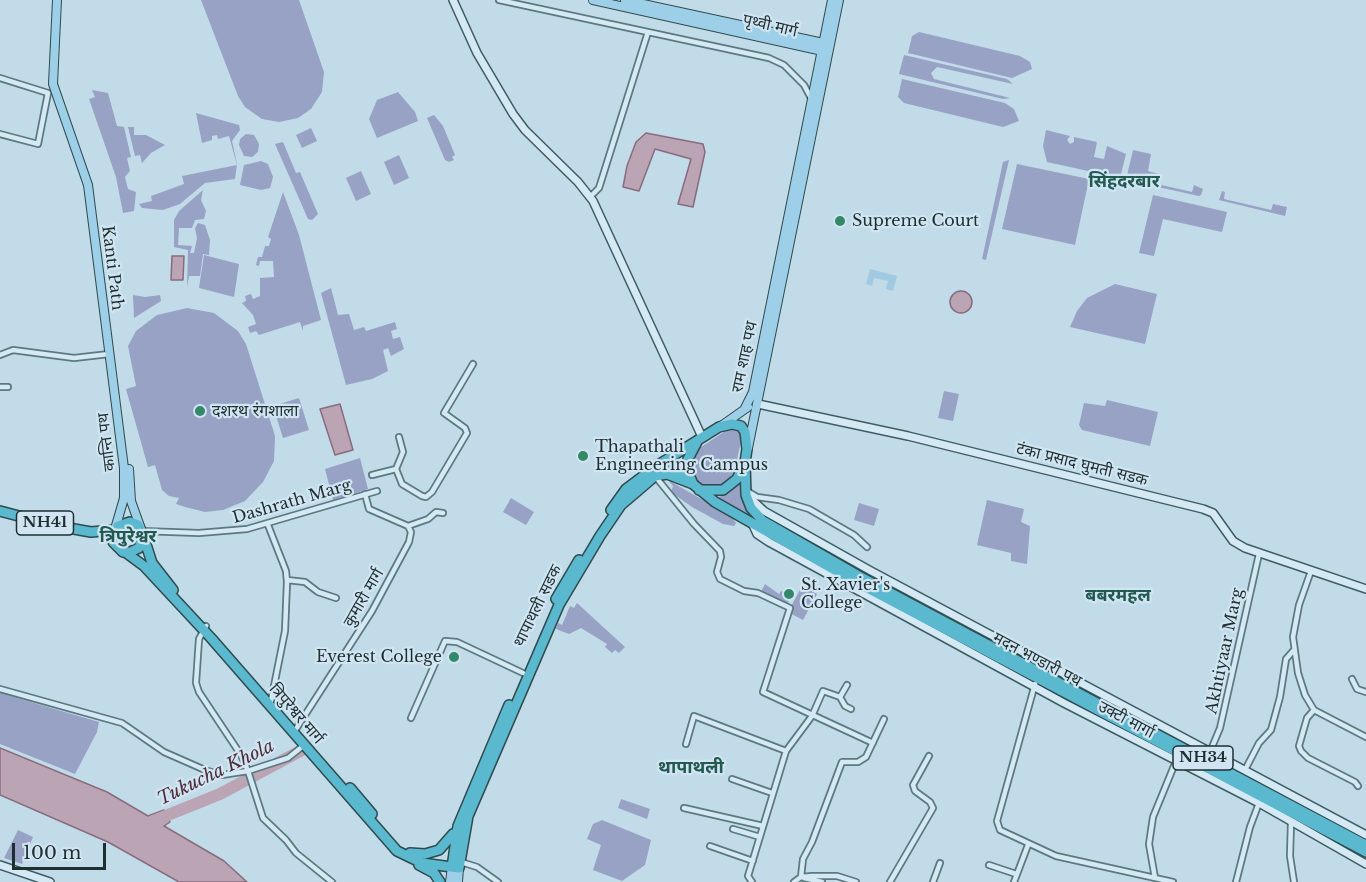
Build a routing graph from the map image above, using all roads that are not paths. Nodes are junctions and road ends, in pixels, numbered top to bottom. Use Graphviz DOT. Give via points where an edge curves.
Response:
graph roads {
  1 [pos="57,0"];
  2 [pos="62,0"];
  3 [pos="453,0"];
  4 [pos="499,0"];
  5 [pos="593,0"];
  6 [pos="625,0"];
  7 [pos="832,0"];
  8 [pos="839,0"];
  9 [pos="656,11"];
  10 [pos="650,32"];
  11 [pos="826,48"];
  12 [pos="0,78"];
  13 [pos="51,92"];
  14 [pos="812,100"];
  15 [pos="0,135"];
  16 [pos="592,199"];
  17 [pos="109,354"];
  18 [pos="0,355"];
  19 [pos="473,364"];
  20 [pos="0,387"];
  21 [pos="8,387"];
  22 [pos="745,408"];
  23 [pos="757,408"];
  24 [pos="720,427"];
  25 [pos="399,437"];
  26 [pos="700,438"];
  27 [pos="745,461"];
  28 [pos="658,465"];
  29 [pos="396,469"];
  30 [pos="688,474"];
  31 [pos="372,475"];
  32 [pos="655,476"];
  33 [pos="695,487"];
  34 [pos="745,489"];
  35 [pos="377,491"];
  36 [pos="365,494"];
  37 [pos="0,511"];
  38 [pos="443,513"];
  39 [pos="268,525"];
  40 [pos="408,526"];
  41 [pos="116,528"];
  42 [pos="91,532"];
  43 [pos="142,532"];
  44 [pos="115,545"];
  45 [pos="867,547"];
  46 [pos="125,552"];
  47 [pos="1259,554"];
  48 [pos="1311,571"];
  49 [pos="286,580"];
  50 [pos="1366,589"];
  51 [pos="336,598"];
  52 [pos="204,627"];
  53 [pos="1294,642"];
  54 [pos="523,673"];
  55 [pos="1039,674"];
  56 [pos="1352,679"];
  57 [pos="847,685"];
  58 [pos="0,689"];
  59 [pos="1366,692"];
  60 [pos="840,697"];
  61 [pos="271,701"];
  62 [pos="851,709"];
  63 [pos="1314,710"];
  64 [pos="812,716"];
  65 [pos="411,718"];
  66 [pos="884,719"];
  67 [pos="296,729"];
  68 [pos="1366,737"];
  69 [pos="873,743"];
  70 [pos="686,744"];
  71 [pos="303,746"];
  72 [pos="786,751"];
  73 [pos="1210,752"];
  74 [pos="929,756"];
  75 [pos="1176,761"];
  76 [pos="1245,770"];
  77 [pos="249,774"];
  78 [pos="732,779"];
  79 [pos="1358,786"];
  80 [pos="772,793"];
  81 [pos="1259,803"];
  82 [pos="684,808"];
  83 [pos="1291,822"];
  84 [pos="763,826"];
  85 [pos="461,827"];
  86 [pos="733,829"];
  87 [pos="1365,832"];
  88 [pos="760,837"];
  89 [pos="1366,844"];
  90 [pos="1028,845"];
  91 [pos="710,846"];
  92 [pos="1366,852"];
  93 [pos="409,855"];
  94 [pos="753,861"];
  95 [pos="940,863"];
  96 [pos="456,864"];
  97 [pos="1366,864"];
  98 [pos="989,865"];
  99 [pos="0,866"];
  100 [pos="1016,874"];
  101 [pos="801,877"];
  102 [pos="1155,878"];
  103 [pos="50,882"];
  104 [pos="332,882"];
  105 [pos="440,882"];
  106 [pos="450,882"];
  107 [pos="458,882"];
  108 [pos="498,882"];
  109 [pos="752,882"];
  110 [pos="794,882"];
  111 [pos="822,882"];
  112 [pos="856,882"];
  113 [pos="890,882"];
  114 [pos="933,882"];
  115 [pos="1014,882"];
  116 [pos="1173,882"];
  117 [pos="1236,882"];
  118 [pos="1294,882"];
  1 -- 13 [label="main road"];
  2 -- 43 [label="main road, कान्ति पथ" via="58,84 93,186 131,501"];
  3 -- 16 [label="street" via="477,53 513,114"];
  4 -- 10 [label="street"];
  5 -- 9 [label="main road"];
  6 -- 9 [label="main road, पृथ्वी मार्ग"];
  7 -- 11 [label="main road, राम शाह पथ"];
  8 -- 11 [label="main road, राम शाह पथ"];
  9 -- 11 [label="main road, पृथ्वी मार्ग"];
  10 -- 14 [label="street" via="777,60 804,85"];
  10 -- 16 [label="street" via="599,188"];
  11 -- 14 [label="main road, राम शाह पथ"];
  11 -- 23 [label="main road, राम शाह पथ"];
  12 -- 13 [label="street"];
  13 -- 15 [label="street" via="38,144"];
  13 -- 17 [label="main road, Kanti Path" via="88,185"];
  14 -- 22 [label="main road, राम शाह पथ" via="753,392"];
  16 -- 26 [label="street"];
  17 -- 18 [label="street" via="74,358 13,350"];
  17 -- 41 [label="main road, कान्ति पथ" via="124,468 124,498"];
  19 -- 29 [label="street" via="444,413 467,433 432,492 422,496 402,484"];
  20 -- 21 [label="street"];
  22 -- 23 [label="main road, राम शाह पथ"];
  22 -- 24 [label="main road"];
  23 -- 27 [label="main road"];
  23 -- 47 [label="street, टंका प्रसाद घुमती सडक" via="772,406 908,436 1203,509 1216,517 1235,544"];
  24 -- 26 [label="highway"];
  24 -- 27 [label="highway" via="737,424 743,428 747,440"];
  25 -- 29 [label="street" via="404,452"];
  26 -- 28 [label="highway, थापाथली सडक"];
  26 -- 30 [label="highway" via="687,463"];
  27 -- 33 [label="highway" via="728,487 713,492"];
  27 -- 34 [label="highway, मदन भण्डारी पथ"];
  28 -- 30 [label="highway"];
  28 -- 54 [label="highway, थापाथली सडक" via="617,500 565,582"];
  29 -- 31 [label="street"];
  30 -- 33 [label="highway"];
  32 -- 33 [label="highway" via="667,474"];
  32 -- 64 [label="street" via="720,551 720,579 790,608 762,692"];
  32 -- 85 [label="highway, थापाथली सडक" via="618,509 559,606"];
  33 -- 55 [label="highway, मदन भण्डारी पथ / NH34" via="856,582"];
  34 -- 45 [label="street" via="758,497 809,509"];
  34 -- 55 [label="street" via="754,503 780,520"];
  34 -- 55 [label="highway, मदन भण्डारी पथ / NH34" via="751,508 763,521"];
  35 -- 36 [label="street, Dashrath Marg"];
  36 -- 39 [label="street, Dashrath Marg"];
  36 -- 40 [label="street" via="369,509"];
  37 -- 42 [label="highway, NH41"];
  38 -- 40 [label="street" via="436,512"];
  39 -- 43 [label="street, Dashrath Marg" via="226,533"];
  39 -- 49 [label="street"];
  40 -- 67 [label="street, कुमारी मार्ग" via="409,542 372,610"];
  41 -- 42 [label="highway"];
  41 -- 43 [label="highway" via="130,522"];
  41 -- 44 [label="highway" via="112,538"];
  42 -- 44 [label="highway"];
  43 -- 46 [label="highway" via="139,548"];
  43 -- 52 [label="highway, त्रिपुरेश्वर मार्ग" via="152,563"];
  44 -- 46 [label="highway"];
  46 -- 52 [label="highway, त्रिपुरेश्वर मार्ग"];
  47 -- 48 [label="street, टंका प्रसाद घुमती सडक"];
  47 -- 73 [label="street, Akhtiyaar Marg" via="1223,717"];
  48 -- 50 [label="street, टंका प्रसाद घुमती सडक"];
  48 -- 53 [label="street" via="1299,605"];
  49 -- 51 [label="street" via="307,583"];
  49 -- 61 [label="street" via="285,631"];
  52 -- 61 [label="highway, त्रिपुरेश्वर मार्ग"];
  52 -- 71 [label="highway, त्रिपुरेश्वर मार्ग"];
  52 -- 77 [label="street" via="199,639 196,683"];
  53 -- 63 [label="street" via="1298,673 1307,702"];
  53 -- 76 [label="street" via="1294,651 1286,659 1270,730"];
  54 -- 65 [label="street" via="457,642 445,641"];
  54 -- 85 [label="highway, थापाथली सडक"];
  55 -- 73 [label="street"];
  55 -- 75 [label="street, उक्टी मार्गा"];
  55 -- 89 [label="highway, मदन भण्डारी पथ / NH34"];
  55 -- 90 [label="street" via="997,821 1005,834"];
  55 -- 92 [label="highway, मदन भण्डारी पथ / NH34"];
  56 -- 59 [label="street" via="1357,689"];
  57 -- 60 [label="street"];
  58 -- 77 [label="street" via="122,723 158,748 205,770 222,775"];
  60 -- 62 [label="street"];
  60 -- 64 [label="street" via="822,691"];
  61 -- 67 [label="highway, त्रिपुरेश्वर मार्ग"];
  63 -- 68 [label="street"];
  63 -- 79 [label="street" via="1307,718 1301,751"];
  64 -- 69 [label="street"];
  64 -- 72 [label="street"];
  66 -- 69 [label="street"];
  67 -- 93 [label="highway, त्रिपुरेश्वर मार्ग"];
  69 -- 101 [label="street" via="863,760 842,762 803,859"];
  70 -- 72 [label="street" via="694,716"];
  71 -- 77 [label="street" via="288,758"];
  71 -- 93 [label="highway, त्रिपुरेश्वर मार्ग" via="393,848"];
  72 -- 80 [label="street"];
  73 -- 76 [label="street"];
  74 -- 113 [label="street" via="913,785 933,808"];
  75 -- 81 [label="street, उक्टी मार्गा"];
  75 -- 102 [label="street" via="1153,817 1149,844"];
  76 -- 87 [label="street"];
  77 -- 104 [label="street" via="267,823 296,854"];
  78 -- 80 [label="street"];
  80 -- 84 [label="street"];
  81 -- 83 [label="street, उक्टी मार्गा"];
  81 -- 117 [label="street"];
  82 -- 84 [label="street"];
  83 -- 97 [label="street, उक्टी मार्गा"];
  83 -- 118 [label="street"];
  84 -- 88 [label="street"];
  85 -- 93 [label="highway" via="439,850"];
  85 -- 96 [label="highway"];
  86 -- 88 [label="street"];
  88 -- 94 [label="street"];
  90 -- 100 [label="street"];
  90 -- 102 [label="street" via="1056,856"];
  91 -- 94 [label="street"];
  93 -- 96 [label="highway, त्रिपुरेश्वर मार्ग"];
  93 -- 105 [label="highway"];
  94 -- 109 [label="street" via="748,876"];
  95 -- 114 [label="street"];
  96 -- 106 [label="main road"];
  96 -- 107 [label="main road"];
  96 -- 108 [label="street" via="470,864"];
  98 -- 100 [label="street"];
  99 -- 103 [label="street"];
  100 -- 115 [label="street"];
  101 -- 110 [label="street"];
  101 -- 111 [label="street"];
  101 -- 112 [label="street" via="837,876"];
  102 -- 116 [label="street"];
}
